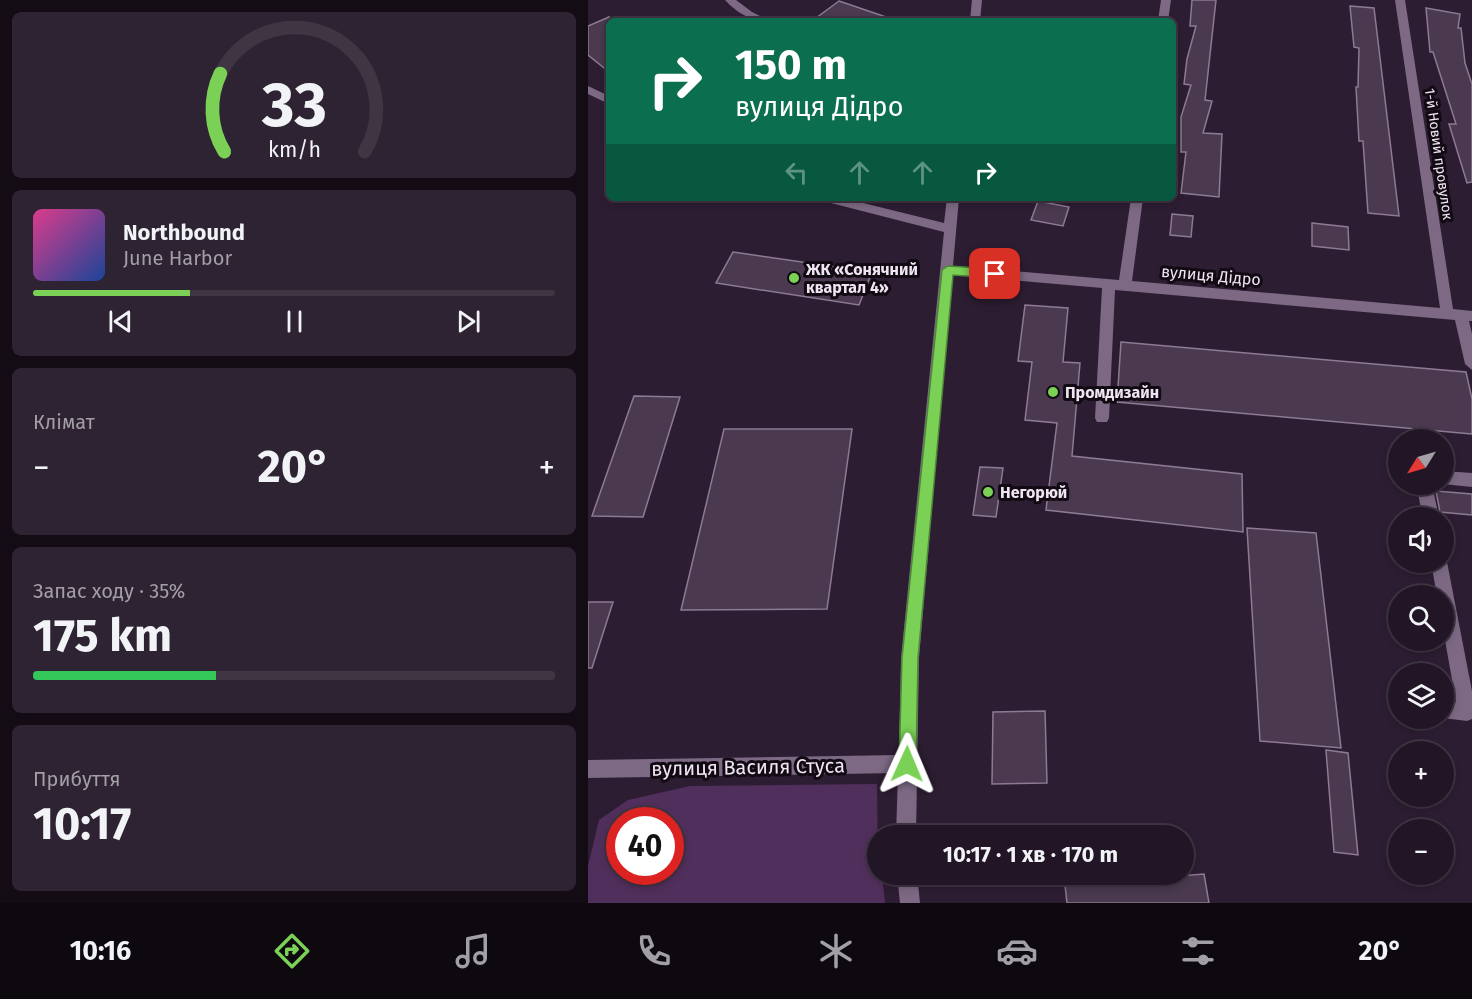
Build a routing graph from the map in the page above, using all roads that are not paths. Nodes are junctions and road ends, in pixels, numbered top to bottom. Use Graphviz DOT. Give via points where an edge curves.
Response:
graph roads {
  1 [pos="730,0"];
  2 [pos="977,0"];
  3 [pos="1166,0"];
  4 [pos="1401,0"];
  5 [pos="758,18"];
  6 [pos="975,18"];
  7 [pos="1163,18"];
  8 [pos="588,89"];
  9 [pos="606,99"];
  10 [pos="839,201"];
  11 [pos="953,201"];
  12 [pos="1137,201"];
  13 [pos="949,229"];
  14 [pos="948,270"];
  15 [pos="1109,283"];
  16 [pos="1125,284"];
  17 [pos="1460,314"];
  18 [pos="1472,364"];
  19 [pos="1102,418"];
  20 [pos="1454,479"];
  21 [pos="1472,480"];
  22 [pos="1441,573"];
  23 [pos="1454,710"];
  24 [pos="907,764"];
  25 [pos="588,769"];
  26 [pos="906,825"];
  27 [pos="908,885"];
  28 [pos="910,903"];
  1 -- 5 [label="street"];
  2 -- 6 [label="street"];
  3 -- 7 [label="street"];
  4 -- 17 [label="street, 1-й Новий провулок"];
  8 -- 9 [label="street"];
  10 -- 13 [label="street"];
  11 -- 13 [label="street"];
  12 -- 16 [label="street"];
  13 -- 14 [label="street"];
  14 -- 15 [label="street, вулиця Дідро"];
  14 -- 24 [label="street" via="910,658"];
  15 -- 16 [label="street, вулиця Дідро"];
  15 -- 19 [label="street"];
  16 -- 17 [label="street, вулиця Дідро"];
  17 -- 18 [label="street, 1-й Новий провулок"];
  20 -- 21 [label="street"];
  22 -- 23 [label="street" via="1467,712"];
  24 -- 25 [label="street, вулиця Василя Стуса"];
  24 -- 26 [label="street"];
  27 -- 28 [label="street"];
}
